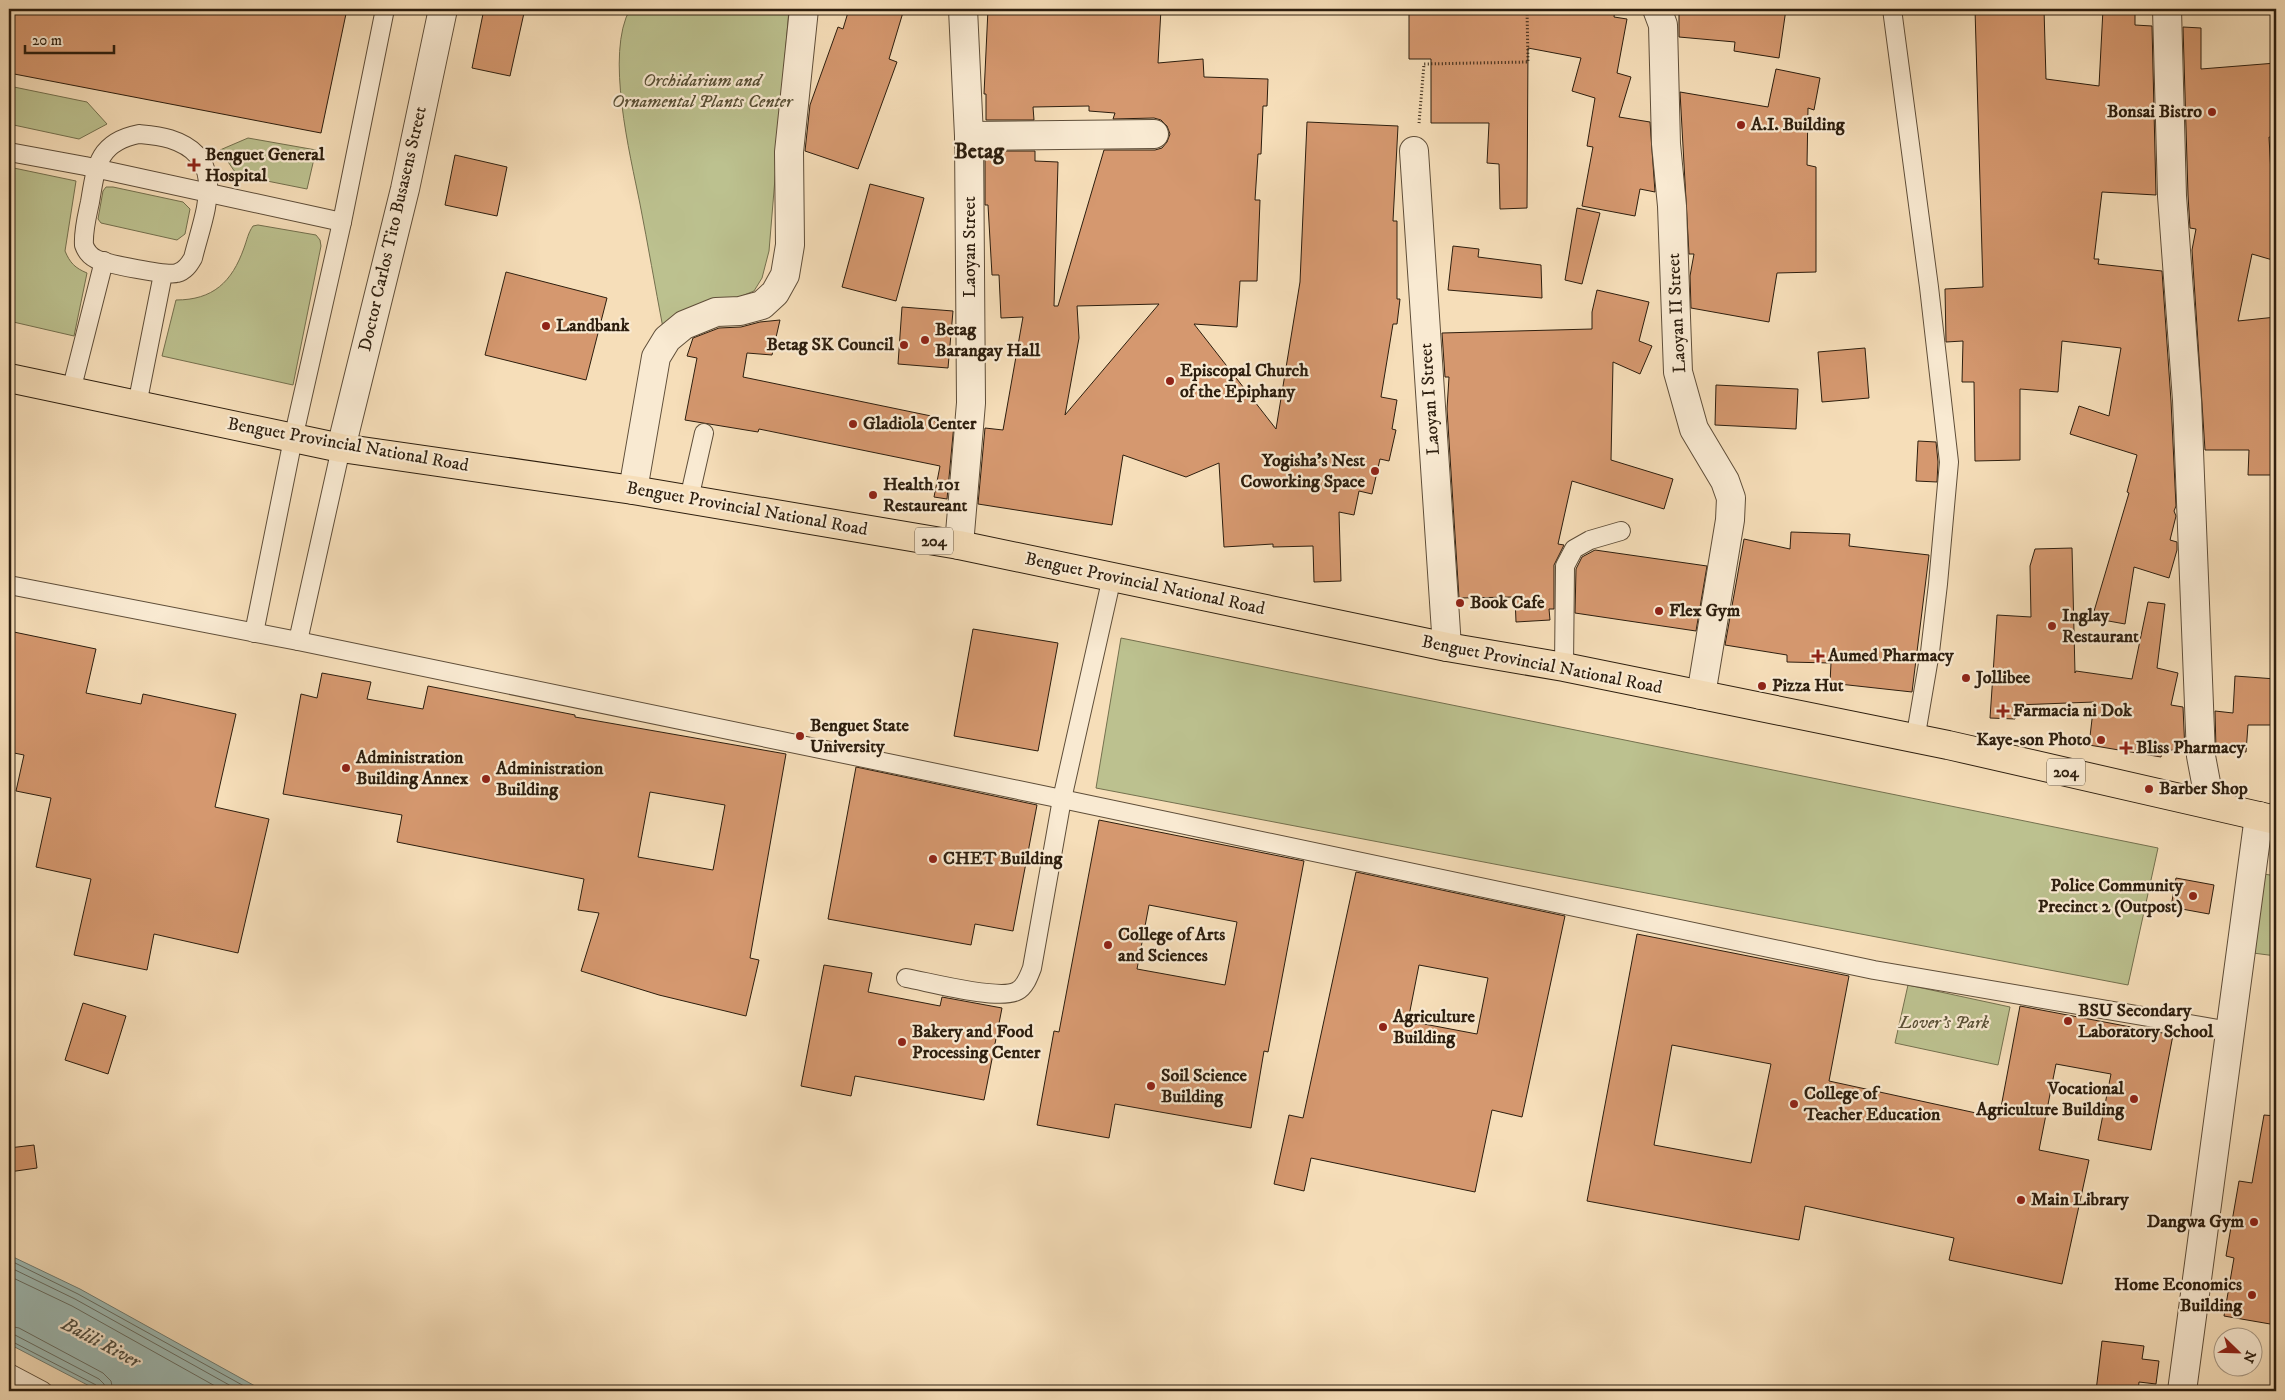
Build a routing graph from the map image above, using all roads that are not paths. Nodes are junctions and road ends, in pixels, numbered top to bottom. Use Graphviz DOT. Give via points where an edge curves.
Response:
graph roads {
  1 [pos="385,9"];
  2 [pos="443,9"];
  3 [pos="804,9"];
  4 [pos="964,9"];
  5 [pos="1657,9"];
  6 [pos="1892,9"];
  7 [pos="2167,9"];
  8 [pos="1154,134"];
  9 [pos="969,136"];
  10 [pos="9,152"];
  11 [pos="1414,157"];
  12 [pos="96,169"];
  13 [pos="209,193"];
  14 [pos="342,222"];
  15 [pos="104,261"];
  16 [pos="163,274"];
  17 [pos="9,378"];
  18 [pos="71,391"];
  19 [pos="137,405"];
  20 [pos="704,433"];
  21 [pos="293,439"];
  22 [pos="341,448"];
  23 [pos="633,490"];
  24 [pos="689,499"];
  25 [pos="1621,531"];
  26 [pos="958,545"];
  27 [pos="1112,577"];
  28 [pos="9,586"];
  29 [pos="254,633"];
  30 [pos="298,642"];
  31 [pos="1447,647"];
  32 [pos="1564,667"];
  33 [pos="1701,695"];
  34 [pos="1915,740"];
  35 [pos="1062,799"];
  36 [pos="2210,804"];
  37 [pos="2268,818"];
  38 [pos="906,978"];
  39 [pos="2230,1031"];
  40 [pos="9,1373"];
  41 [pos="43,1391"];
  42 [pos="2182,1391"];
  1 -- 14 [label="lane"];
  2 -- 22 [label="street, Doctor Carlos Tito Busasens Street" via="405,189"];
  3 -- 23 [label="street" via="789,152 790,245 785,275 775,293 762,305 716,312 684,325 667,339 656,357"];
  4 -- 9 [label="street, Laoyan Street"];
  5 -- 33 [label="street, Laoyan II Street" via="1662,25 1678,372 1694,429 1731,498"];
  6 -- 34 [label="lane" via="1949,462 1930,652"];
  7 -- 36 [label="street" via="2172,196 2187,400 2201,756"];
  8 -- 9 [label="street"];
  9 -- 26 [label="street, Laoyan Street" via="971,403"];
  10 -- 12 [label="lane"];
  11 -- 31 [label="street, Laoyan I Street"];
  12 -- 13 [label="lane"];
  12 -- 13 [label="lane" via="102,154 122,137 139,134 168,138 185,145 204,163"];
  12 -- 15 [label="lane" via="84,245 91,256"];
  13 -- 14 [label="lane"];
  13 -- 16 [label="lane" via="190,265 178,273"];
  14 -- 21 [label="lane"];
  15 -- 16 [label="lane"];
  15 -- 18 [label="lane"];
  16 -- 19 [label="lane"];
  17 -- 18 [label="highway, Benguet Provincial National Road / 204"];
  18 -- 19 [label="highway, Benguet Provincial National Road / 204"];
  19 -- 21 [label="highway, Benguet Provincial National Road / 204"];
  20 -- 24 [label="lane"];
  21 -- 22 [label="highway, Benguet Provincial National Road / 204"];
  21 -- 29 [label="lane"];
  22 -- 23 [label="highway, Benguet Provincial National Road / 204"];
  22 -- 30 [label="lane"];
  23 -- 24 [label="highway, Benguet Provincial National Road / 204"];
  24 -- 26 [label="highway, Benguet Provincial National Road / 204"];
  25 -- 32 [label="lane" via="1574,548 1565,566"];
  26 -- 27 [label="highway, Benguet Provincial National Road / 204"];
  27 -- 31 [label="highway, Benguet Provincial National Road / 204"];
  27 -- 35 [label="lane"];
  28 -- 29 [label="lane"];
  29 -- 30 [label="lane"];
  30 -- 35 [label="lane"];
  31 -- 32 [label="highway, Benguet Provincial National Road / 204"];
  32 -- 33 [label="highway, Benguet Provincial National Road / 204"];
  33 -- 34 [label="highway, Benguet Provincial National Road / 204"];
  34 -- 36 [label="highway, Benguet Provincial National Road / 204"];
  35 -- 38 [label="lane" via="1032,968 1026,982 1018,991 999,995"];
  35 -- 39 [label="lane" via="1874,970"];
  36 -- 37 [label="highway, Benguet Provincial National Road / 204"];
  37 -- 39 [label="street"];
  39 -- 42 [label="street"];
  40 -- 41 [label="lane"];
}
